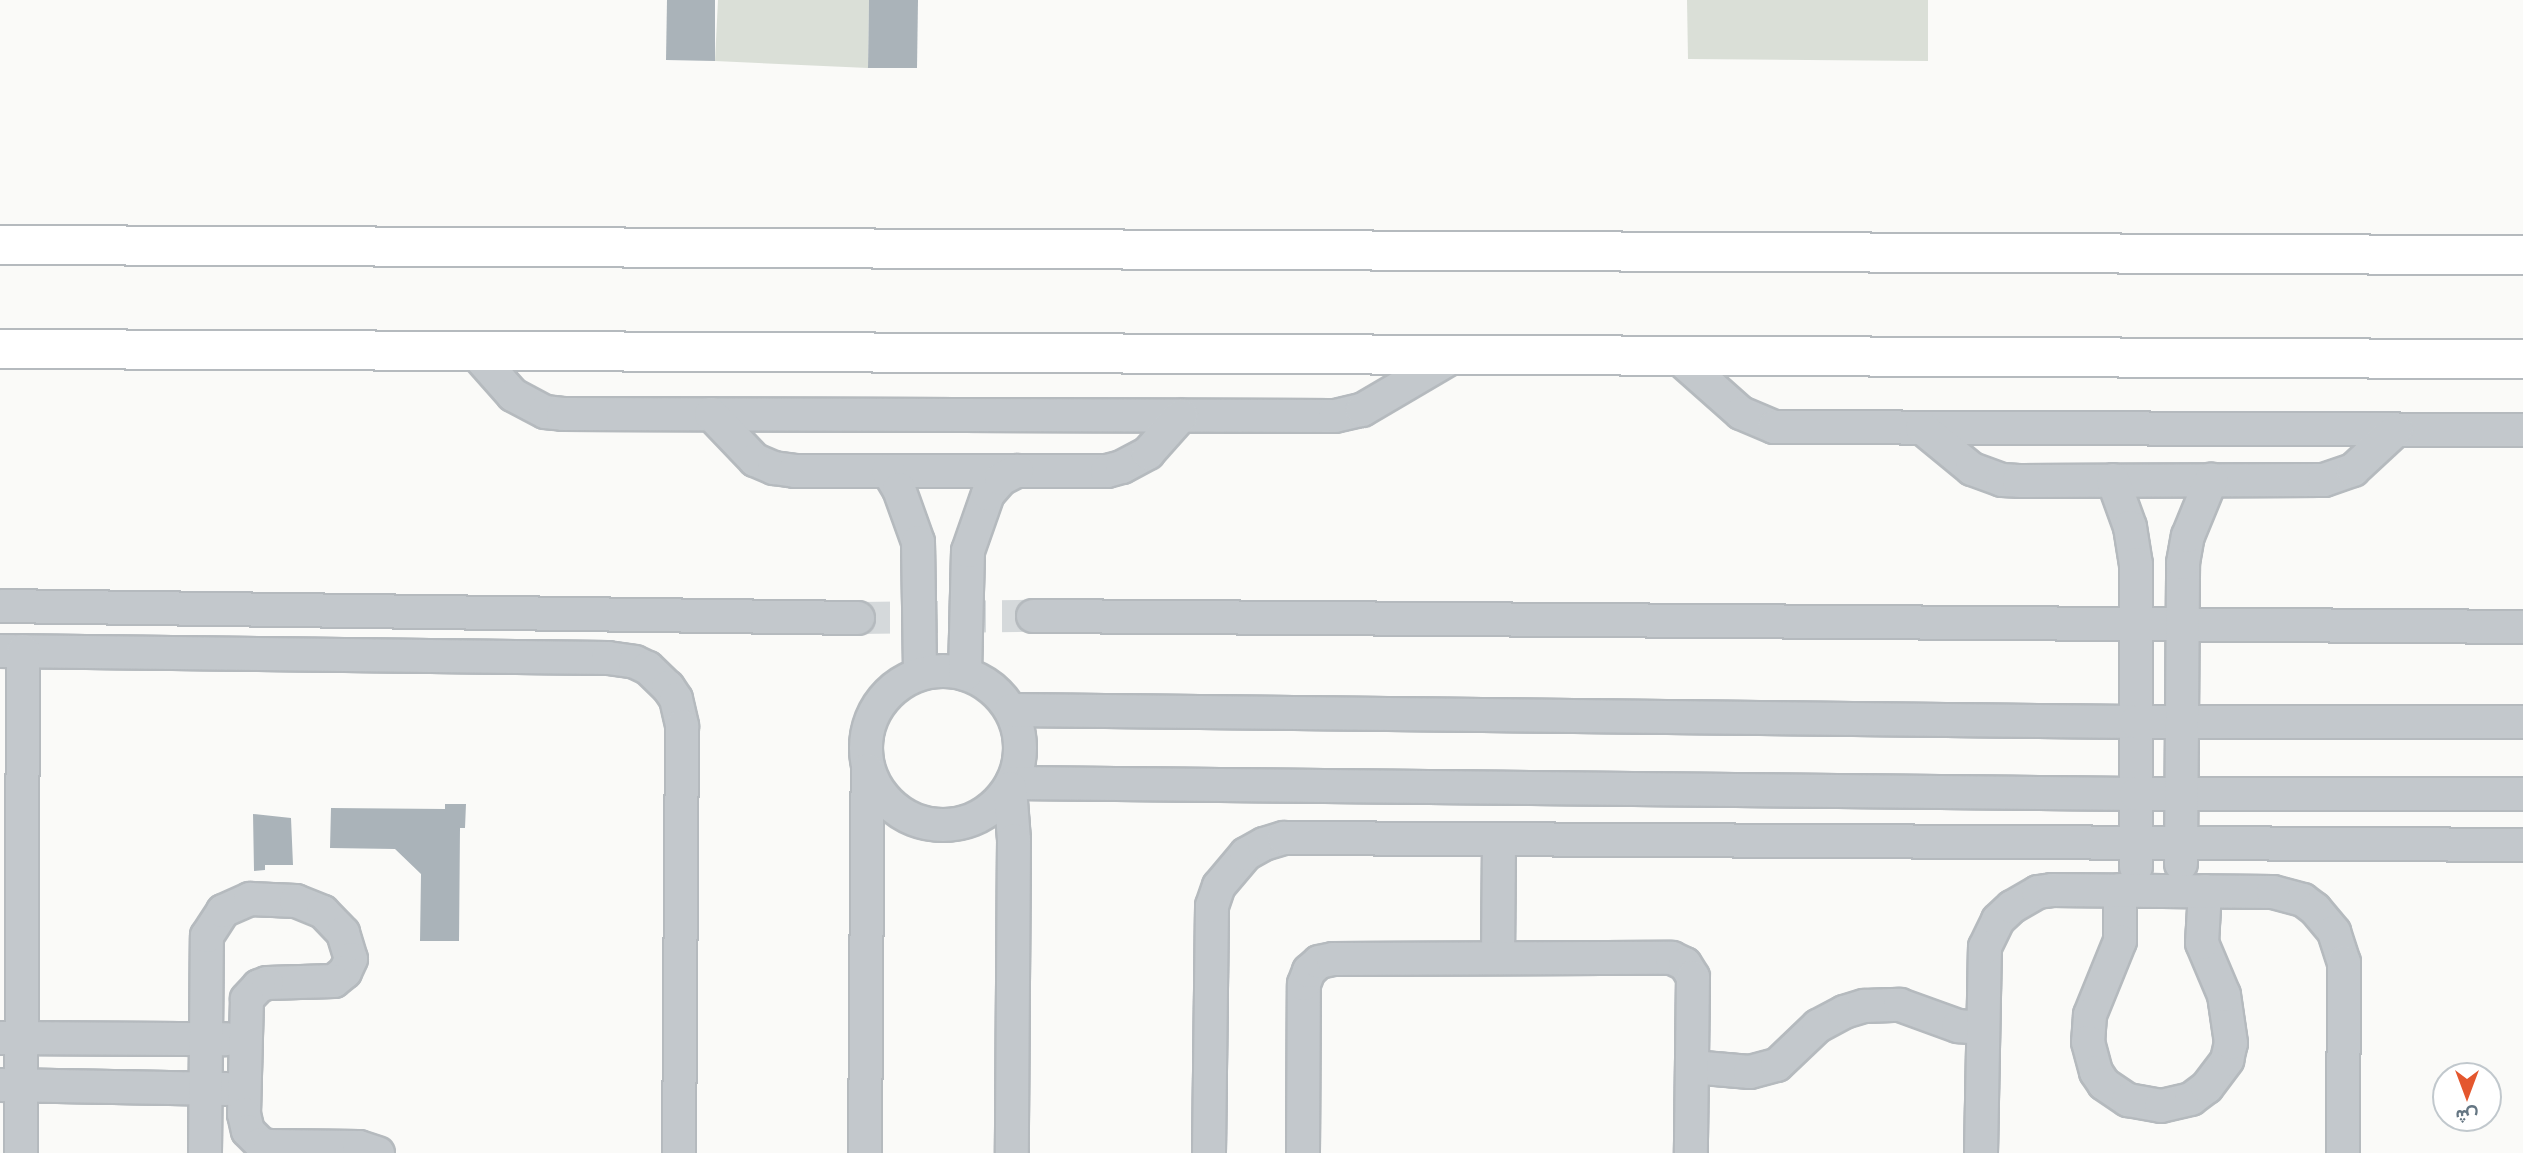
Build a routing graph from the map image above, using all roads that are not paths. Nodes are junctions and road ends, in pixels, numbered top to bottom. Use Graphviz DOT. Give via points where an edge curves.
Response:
graph roads {
  1 [pos="0,245"];
  2 [pos="2523,255"];
  3 [pos="0,349"];
  4 [pos="474,351"];
  5 [pos="1454,356"];
  6 [pos="1679,358"];
  7 [pos="2523,359"];
  8 [pos="711,414"];
  9 [pos="1181,416"];
  10 [pos="1922,428"];
  11 [pos="2396,430"];
  12 [pos="2523,430"];
  13 [pos="888,471"];
  14 [pos="1017,471"];
  15 [pos="2113,480"];
  16 [pos="2211,480"];
  17 [pos="918,542"];
  18 [pos="970,543"];
  19 [pos="2134,544"];
  20 [pos="2186,546"];
  21 [pos="0,606"];
  22 [pos="1033,615"];
  23 [pos="858,618"];
  24 [pos="2136,625"];
  25 [pos="2182,625"];
  26 [pos="2523,627"];
  27 [pos="11,651"];
  28 [pos="920,674"];
  29 [pos="965,674"];
  30 [pos="1011,710"];
  31 [pos="2182,721"];
  32 [pos="2136,722"];
  33 [pos="2523,722"];
  34 [pos="868,770"];
  35 [pos="1011,785"];
  36 [pos="2136,794"];
  37 [pos="2182,794"];
  38 [pos="2523,794"];
  39 [pos="1499,840"];
  40 [pos="2136,845"];
  41 [pos="2181,845"];
  42 [pos="2523,845"];
  43 [pos="2128,890"];
  44 [pos="2193,890"];
  45 [pos="11,937"];
  46 [pos="1498,958"];
  47 [pos="1982,1028"];
  48 [pos="11,1038"];
  49 [pos="206,1039"];
  50 [pos="245,1039"];
  51 [pos="1692,1067"];
  52 [pos="11,1085"];
  53 [pos="206,1089"];
  54 [pos="244,1090"];
  55 [pos="21,1153"];
  56 [pos="205,1153"];
  57 [pos="378,1153"];
  58 [pos="679,1153"];
  59 [pos="865,1153"];
  60 [pos="1012,1153"];
  61 [pos="1209,1153"];
  62 [pos="1303,1153"];
  63 [pos="1691,1153"];
  64 [pos="1991,1153"];
  65 [pos="2343,1153"];
  1 -- 2 [label="main road"];
  3 -- 4 [label="main road"];
  4 -- 5 [label="main road"];
  4 -- 8 [label="street" via="513,395 545,412"];
  5 -- 6 [label="main road"];
  5 -- 9 [label="street" via="1349,414"];
  6 -- 7 [label="main road"];
  6 -- 10 [label="street" via="1741,413 1763,424"];
  8 -- 9 [label="street"];
  8 -- 13 [label="street" via="755,460 774,468"];
  9 -- 14 [label="street" via="1148,453 1122,467"];
  10 -- 11 [label="street"];
  10 -- 15 [label="street" via="1959,461 1985,476 2019,481"];
  11 -- 12 [label="street"];
  11 -- 16 [label="street" via="2365,461 2339,476 2308,481"];
  13 -- 14 [label="street"];
  13 -- 17 [label="street"];
  14 -- 18 [label="street" via="1001,479 988,494"];
  15 -- 16 [label="street"];
  15 -- 19 [label="street"];
  16 -- 20 [label="street"];
  17 -- 18 [label="street"];
  17 -- 28 [label="street"];
  18 -- 29 [label="street"];
  19 -- 20 [label="street"];
  19 -- 24 [label="street"];
  20 -- 25 [label="street"];
  21 -- 23 [label="street"];
  22 -- 24 [label="street"];
  24 -- 25 [label="street"];
  24 -- 32 [label="street"];
  25 -- 26 [label="street"];
  25 -- 31 [label="street"];
  27 -- 45 [label="street"];
  27 -- 58 [label="street" via="608,658 648,668 676,699 682,726"];
  28 -- 29 [label="street"];
  28 -- 34 [label="street" via="901,682 874,712 867,731"];
  29 -- 30 [label="street" via="999,694"];
  30 -- 32 [label="street"];
  30 -- 35 [label="street" via="1021,746"];
  31 -- 32 [label="street"];
  31 -- 33 [label="street"];
  31 -- 37 [label="street"];
  32 -- 36 [label="street"];
  34 -- 35 [label="street" via="892,807 933,825 956,825 977,818 996,805"];
  34 -- 59 [label="street"];
  35 -- 36 [label="street"];
  35 -- 60 [label="street"];
  36 -- 37 [label="street"];
  36 -- 40 [label="street"];
  37 -- 38 [label="street"];
  37 -- 41 [label="street"];
  39 -- 40 [label="street"];
  39 -- 46 [label="street"];
  39 -- 61 [label="street" via="1284,838 1255,849 1230,869 1212,906 1210,927"];
  40 -- 41 [label="street"];
  40 -- 43 [label="street"];
  41 -- 42 [label="street"];
  41 -- 44 [label="street"];
  43 -- 44 [label="street"];
  43 -- 44 [label="street" via="2120,942 2090,1015 2088,1042 2104,1084 2128,1100 2161,1106 2191,1099 2207,1087 2227,1060 2231,1043 2224,996 2202,943"];
  43 -- 47 [label="street" via="2038,892 1998,920 1985,947"];
  44 -- 65 [label="street" via="2289,894 2315,909 2334,932 2344,962"];
  45 -- 48 [label="street"];
  46 -- 51 [label="street" via="1679,960 1693,977"];
  46 -- 62 [label="street" via="1333,959 1313,966 1304,984"];
  47 -- 51 [label="street" via="1958,1026 1900,1004 1864,1006 1818,1026 1777,1065 1750,1072"];
  47 -- 64 [label="street"];
  48 -- 49 [label="street"];
  48 -- 52 [label="street"];
  49 -- 50 [label="street"];
  49 -- 50 [label="street" via="206,946 216,918 231,905 250,899 314,906 343,933 349,966 341,977 328,983 259,986 247,999"];
  49 -- 53 [label="street"];
  50 -- 54 [label="street"];
  51 -- 63 [label="street"];
  52 -- 53 [label="street"];
  52 -- 55 [label="street"];
  53 -- 54 [label="street"];
  53 -- 56 [label="street"];
  54 -- 57 [label="street" via="245,1123 261,1144 359,1147"];
}
